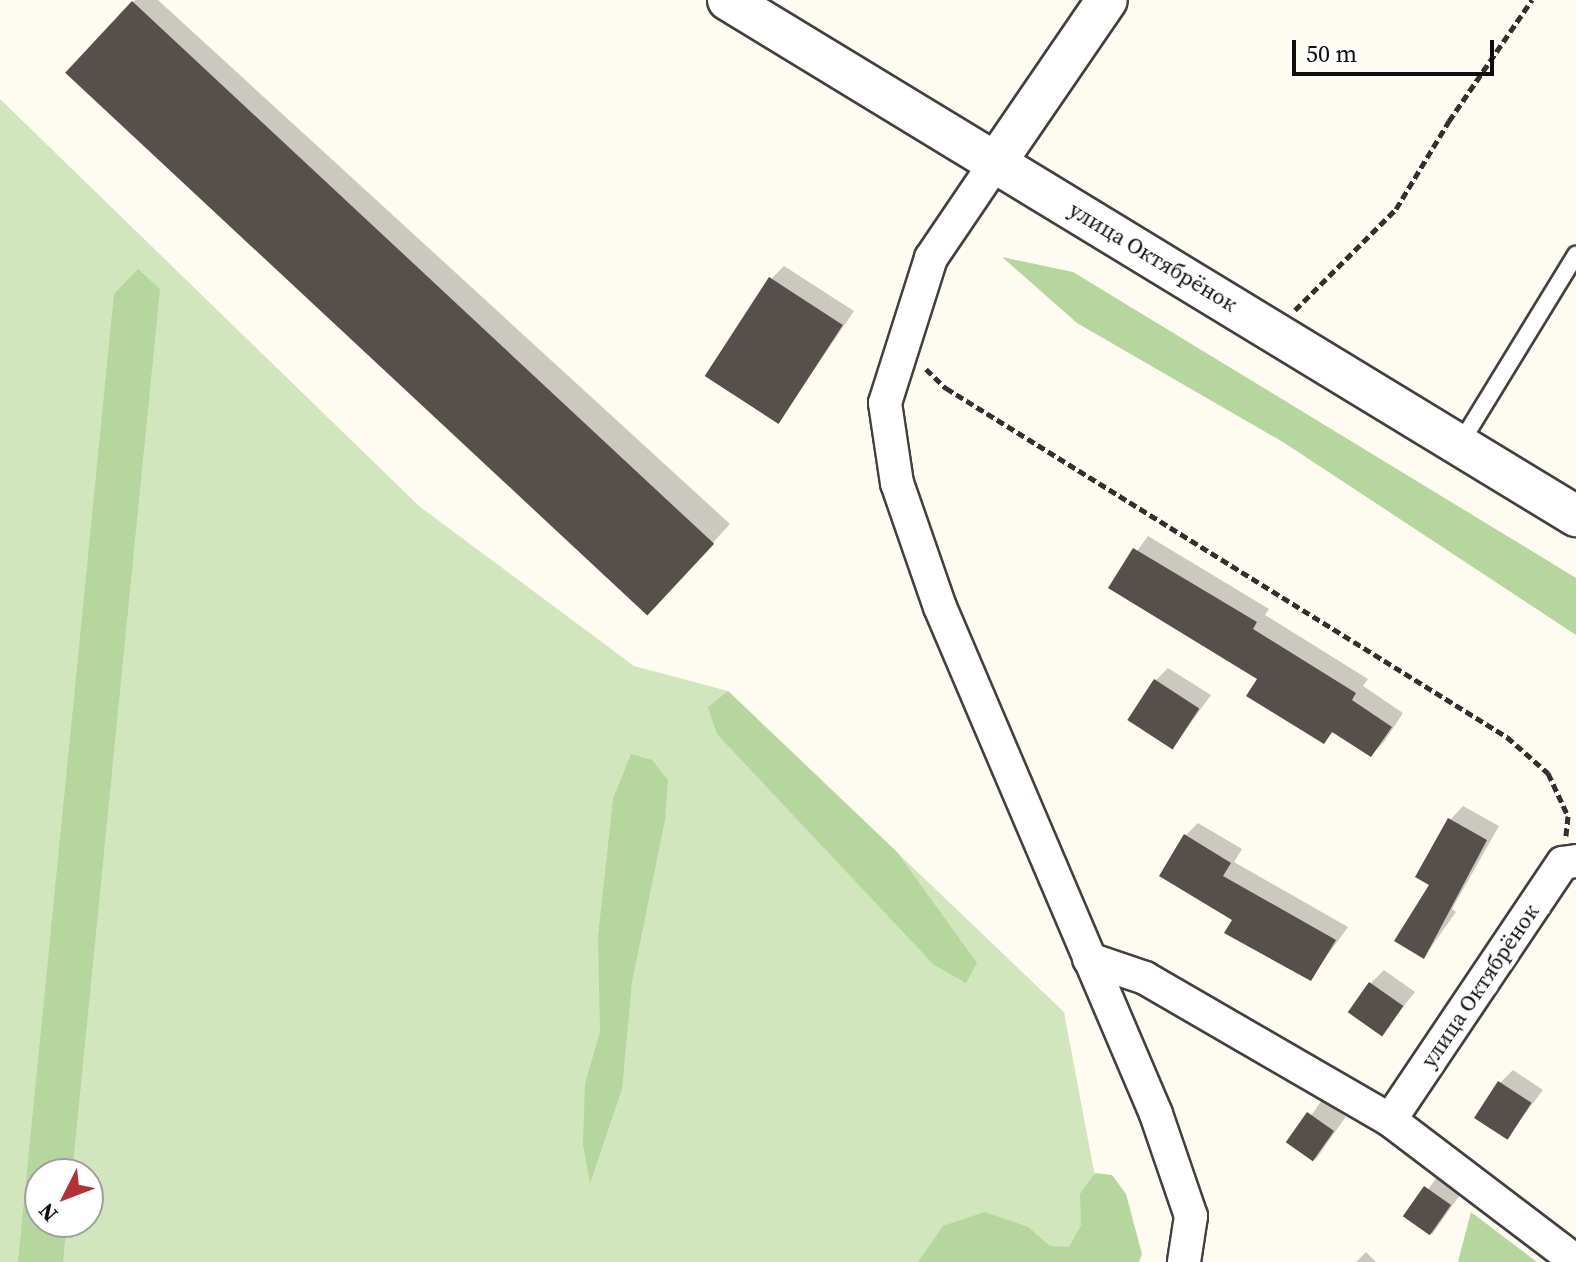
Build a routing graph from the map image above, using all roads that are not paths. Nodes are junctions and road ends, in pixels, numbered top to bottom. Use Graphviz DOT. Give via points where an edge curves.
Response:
graph roads {
  1 [pos="728,0"];
  2 [pos="1107,0"];
  3 [pos="996,162"];
  4 [pos="1576,255"];
  5 [pos="1460,444"];
  6 [pos="1576,516"];
  7 [pos="1569,862"];
  8 [pos="1089,959"];
  9 [pos="1390,1120"];
  10 [pos="1576,1261"];
  11 [pos="1184,1262"];
  1 -- 3 [label="street, улица Октябрёнок"];
  2 -- 3 [label="street"];
  3 -- 5 [label="street, улица Октябрёнок"];
  3 -- 8 [label="street" via="931,258 885,403 897,483 940,607"];
  4 -- 5 [label="lane"];
  5 -- 6 [label="street, улица Октябрёнок"];
  7 -- 9 [label="street, улица Октябрёнок"];
  8 -- 9 [label="street" via="1145,978"];
  8 -- 11 [label="street" via="1182,1185 1191,1216"];
  9 -- 10 [label="street"];
}
